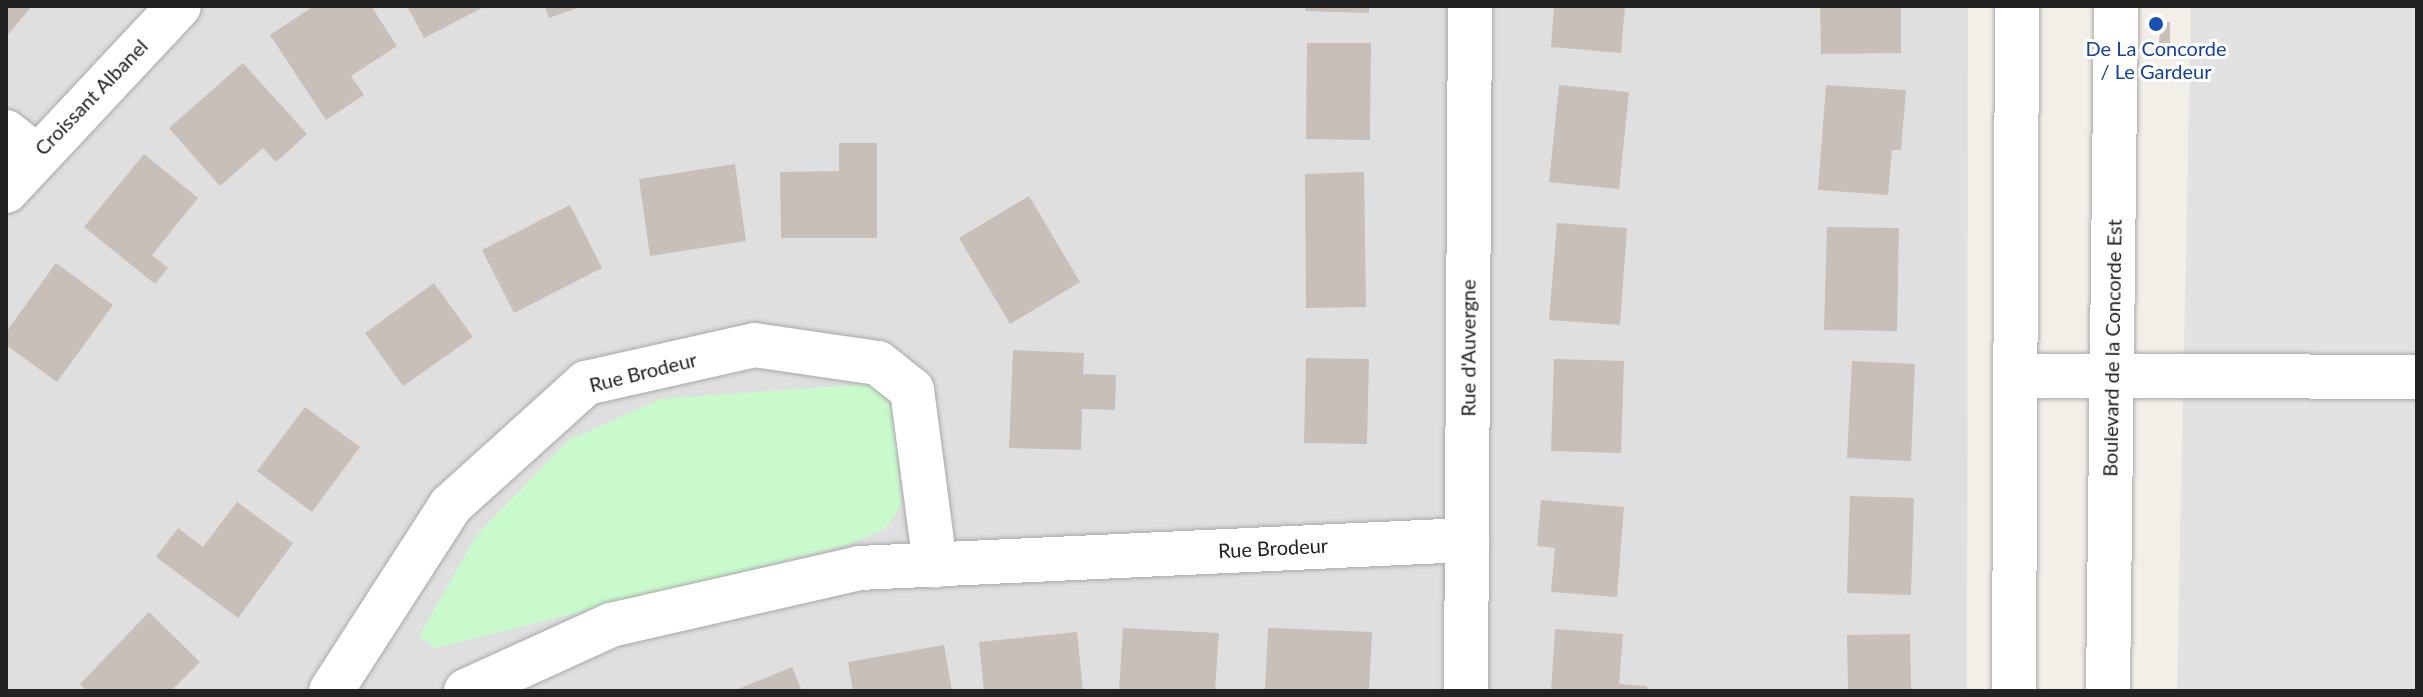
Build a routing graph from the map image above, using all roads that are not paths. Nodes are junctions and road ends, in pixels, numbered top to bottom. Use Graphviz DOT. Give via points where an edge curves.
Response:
graph roads {
  1 [pos="179,6"];
  2 [pos="1470,6"];
  3 [pos="2017,6"];
  4 [pos="2116,6"];
  5 [pos="21,144"];
  6 [pos="6,191"];
  7 [pos="2111,375"];
  8 [pos="2016,376"];
  9 [pos="2417,377"];
  10 [pos="1467,540"];
  11 [pos="935,565"];
  12 [pos="331,691"];
  13 [pos="466,691"];
  14 [pos="1466,691"];
  15 [pos="2014,691"];
  16 [pos="2108,691"];
  1 -- 5 [label="street, Croissant Albanel"];
  2 -- 10 [label="street, Rue d'Auvergne"];
  3 -- 8 [label="street"];
  4 -- 7 [label="street, Boulevard de la Concorde Est"];
  5 -- 6 [label="street, Croissant Albanel"];
  7 -- 8 [label="street"];
  7 -- 9 [label="street"];
  7 -- 16 [label="street, Boulevard de la Concorde Est"];
  8 -- 15 [label="street"];
  10 -- 11 [label="street, Rue Brodeur"];
  10 -- 14 [label="street, Rue d'Auvergne"];
  11 -- 12 [label="street, Rue Brodeur" via="912,390 878,363 754,345 586,383 451,505"];
  11 -- 13 [label="street, Rue Brodeur" via="859,568 611,625"];
}
